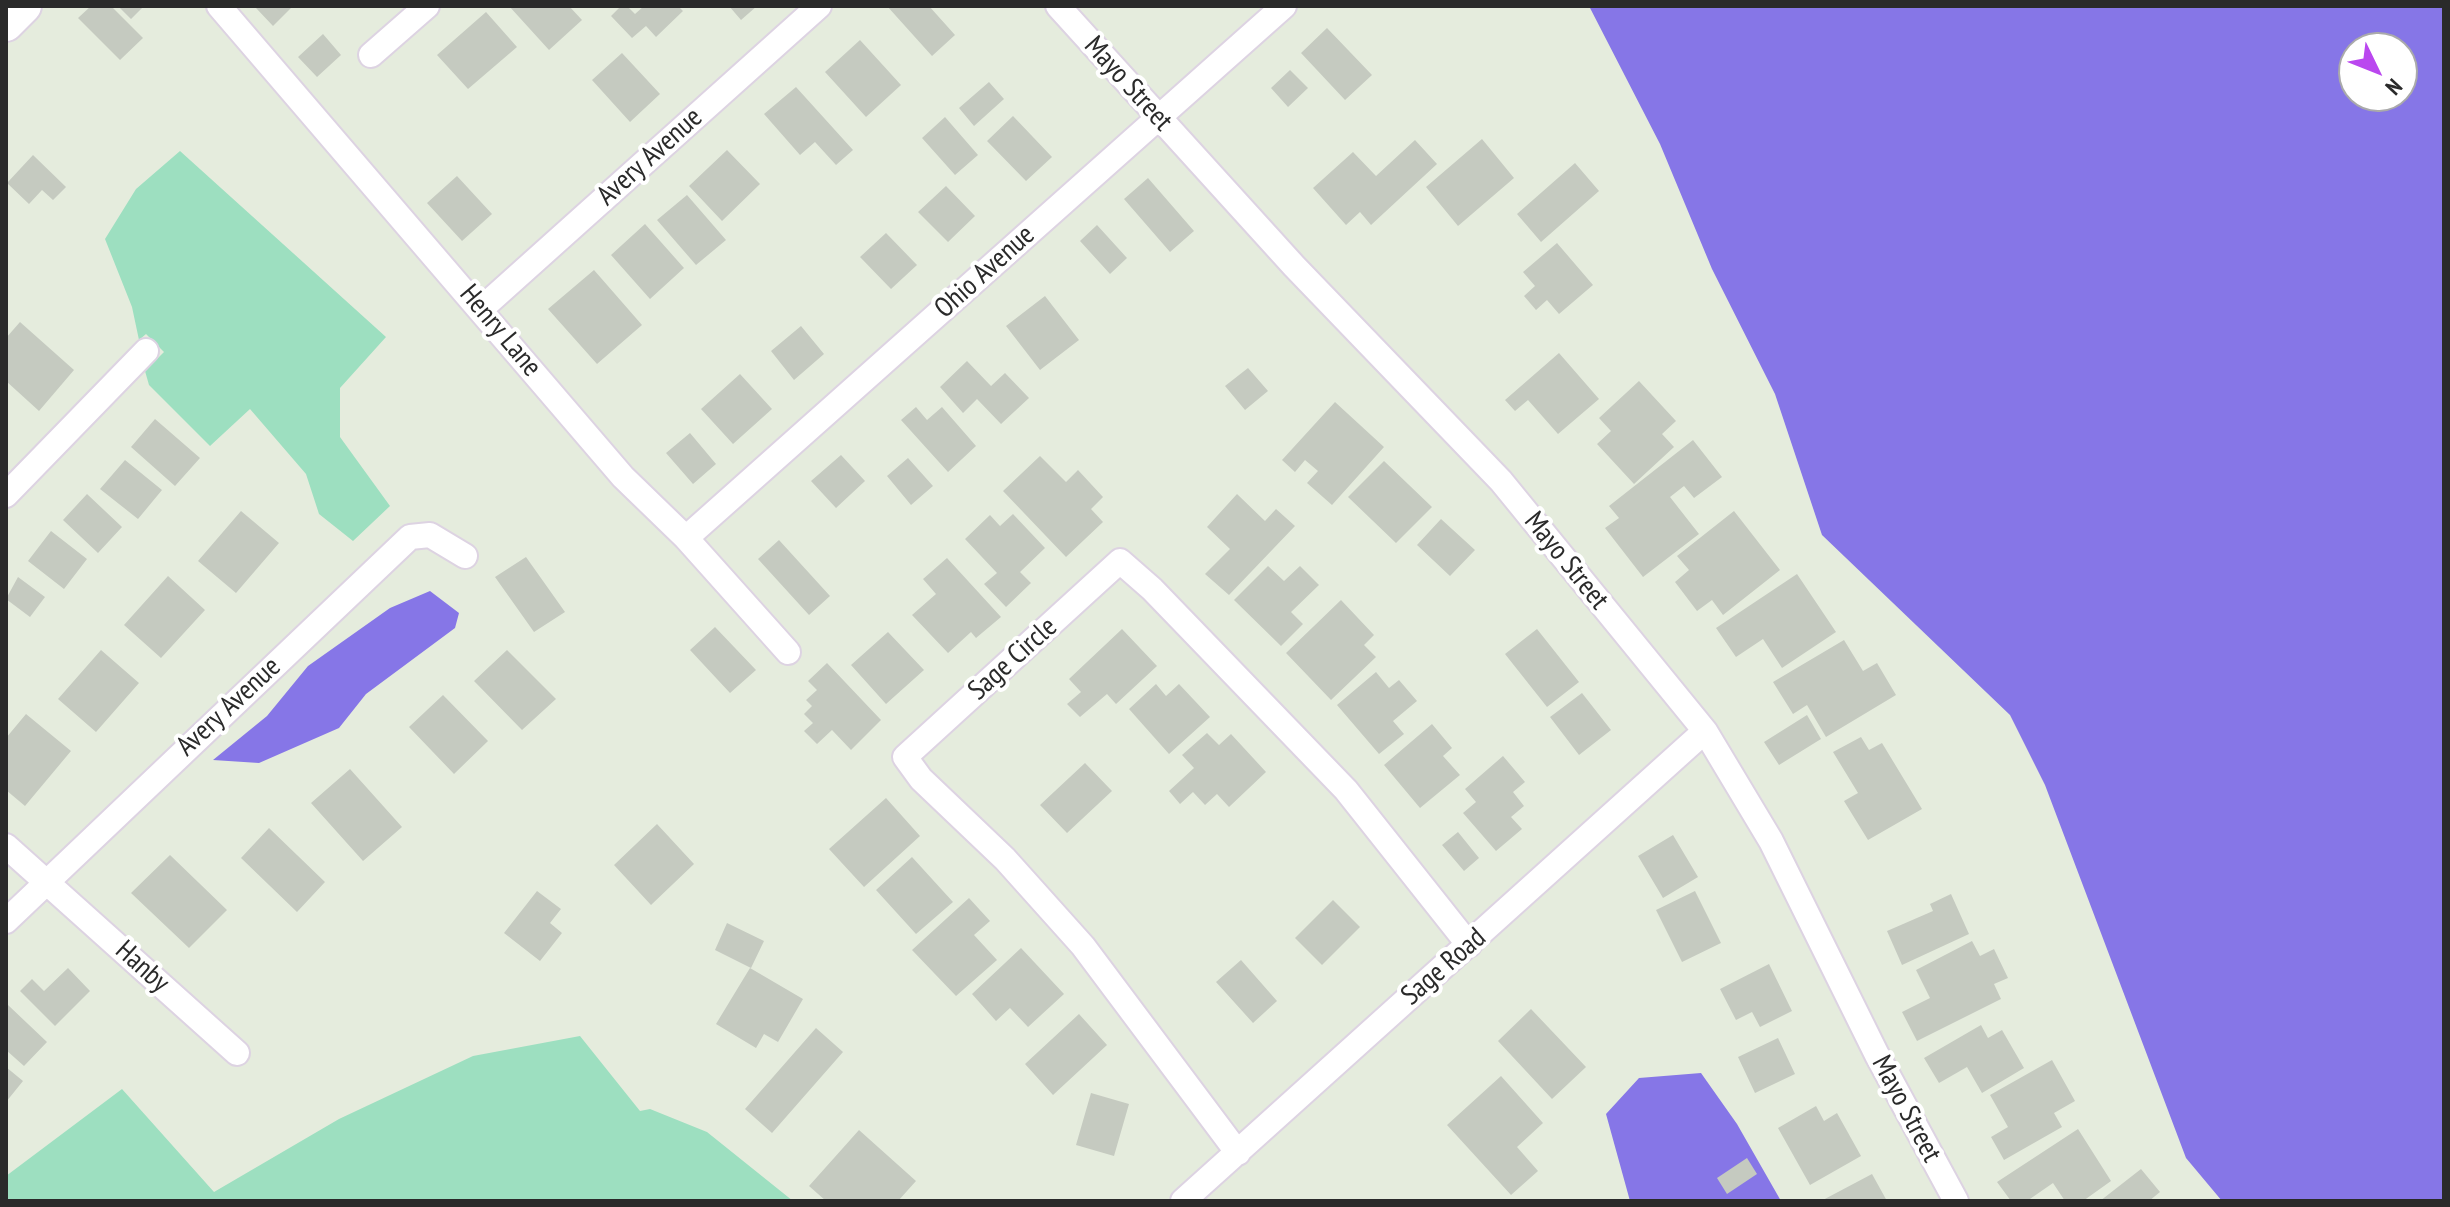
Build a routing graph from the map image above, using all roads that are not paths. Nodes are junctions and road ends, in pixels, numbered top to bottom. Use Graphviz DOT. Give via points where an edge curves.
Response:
graph roads {
  1 [pos="24,6"];
  2 [pos="219,6"];
  3 [pos="427,6"];
  4 [pos="819,6"];
  5 [pos="1058,6"];
  6 [pos="1284,6"];
  7 [pos="6,24"];
  8 [pos="371,55"];
  9 [pos="1158,119"];
  10 [pos="481,309"];
  11 [pos="146,351"];
  12 [pos="6,495"];
  13 [pos="686,538"];
  14 [pos="465,556"];
  15 [pos="788,652"];
  16 [pos="1705,731"];
  17 [pos="6,846"];
  18 [pos="46,881"];
  19 [pos="6,921"];
  20 [pos="1469,945"];
  21 [pos="237,1053"];
  22 [pos="1238,1153"];
  23 [pos="1183,1201"];
  24 [pos="1956,1201"];
  1 -- 7 [label="street"];
  2 -- 10 [label="street, Henry Lane"];
  3 -- 8 [label="street"];
  4 -- 10 [label="street, Avery Avenue"];
  5 -- 9 [label="street, Mayo Street"];
  6 -- 9 [label="street, Ohio Avenue"];
  9 -- 13 [label="street, Ohio Avenue"];
  9 -- 16 [label="street, Mayo Street" via="1501,481"];
  10 -- 13 [label="street, Henry Lane" via="623,477"];
  11 -- 12 [label="street"];
  13 -- 15 [label="street, Henry Lane"];
  14 -- 18 [label="street, Avery Avenue" via="430,535 410,537"];
  16 -- 20 [label="street, Sage Road"];
  16 -- 24 [label="street, Mayo Street" via="1771,841"];
  17 -- 18 [label="street, Hanby"];
  18 -- 19 [label="street, Avery Avenue"];
  18 -- 21 [label="street, Hanby"];
  20 -- 22 [label="street, Sage Road"];
  20 -- 22 [label="street, Sage Circle" via="1346,790 1120,561 905,757 1083,946"];
  22 -- 23 [label="street, Sage Road"];
}
